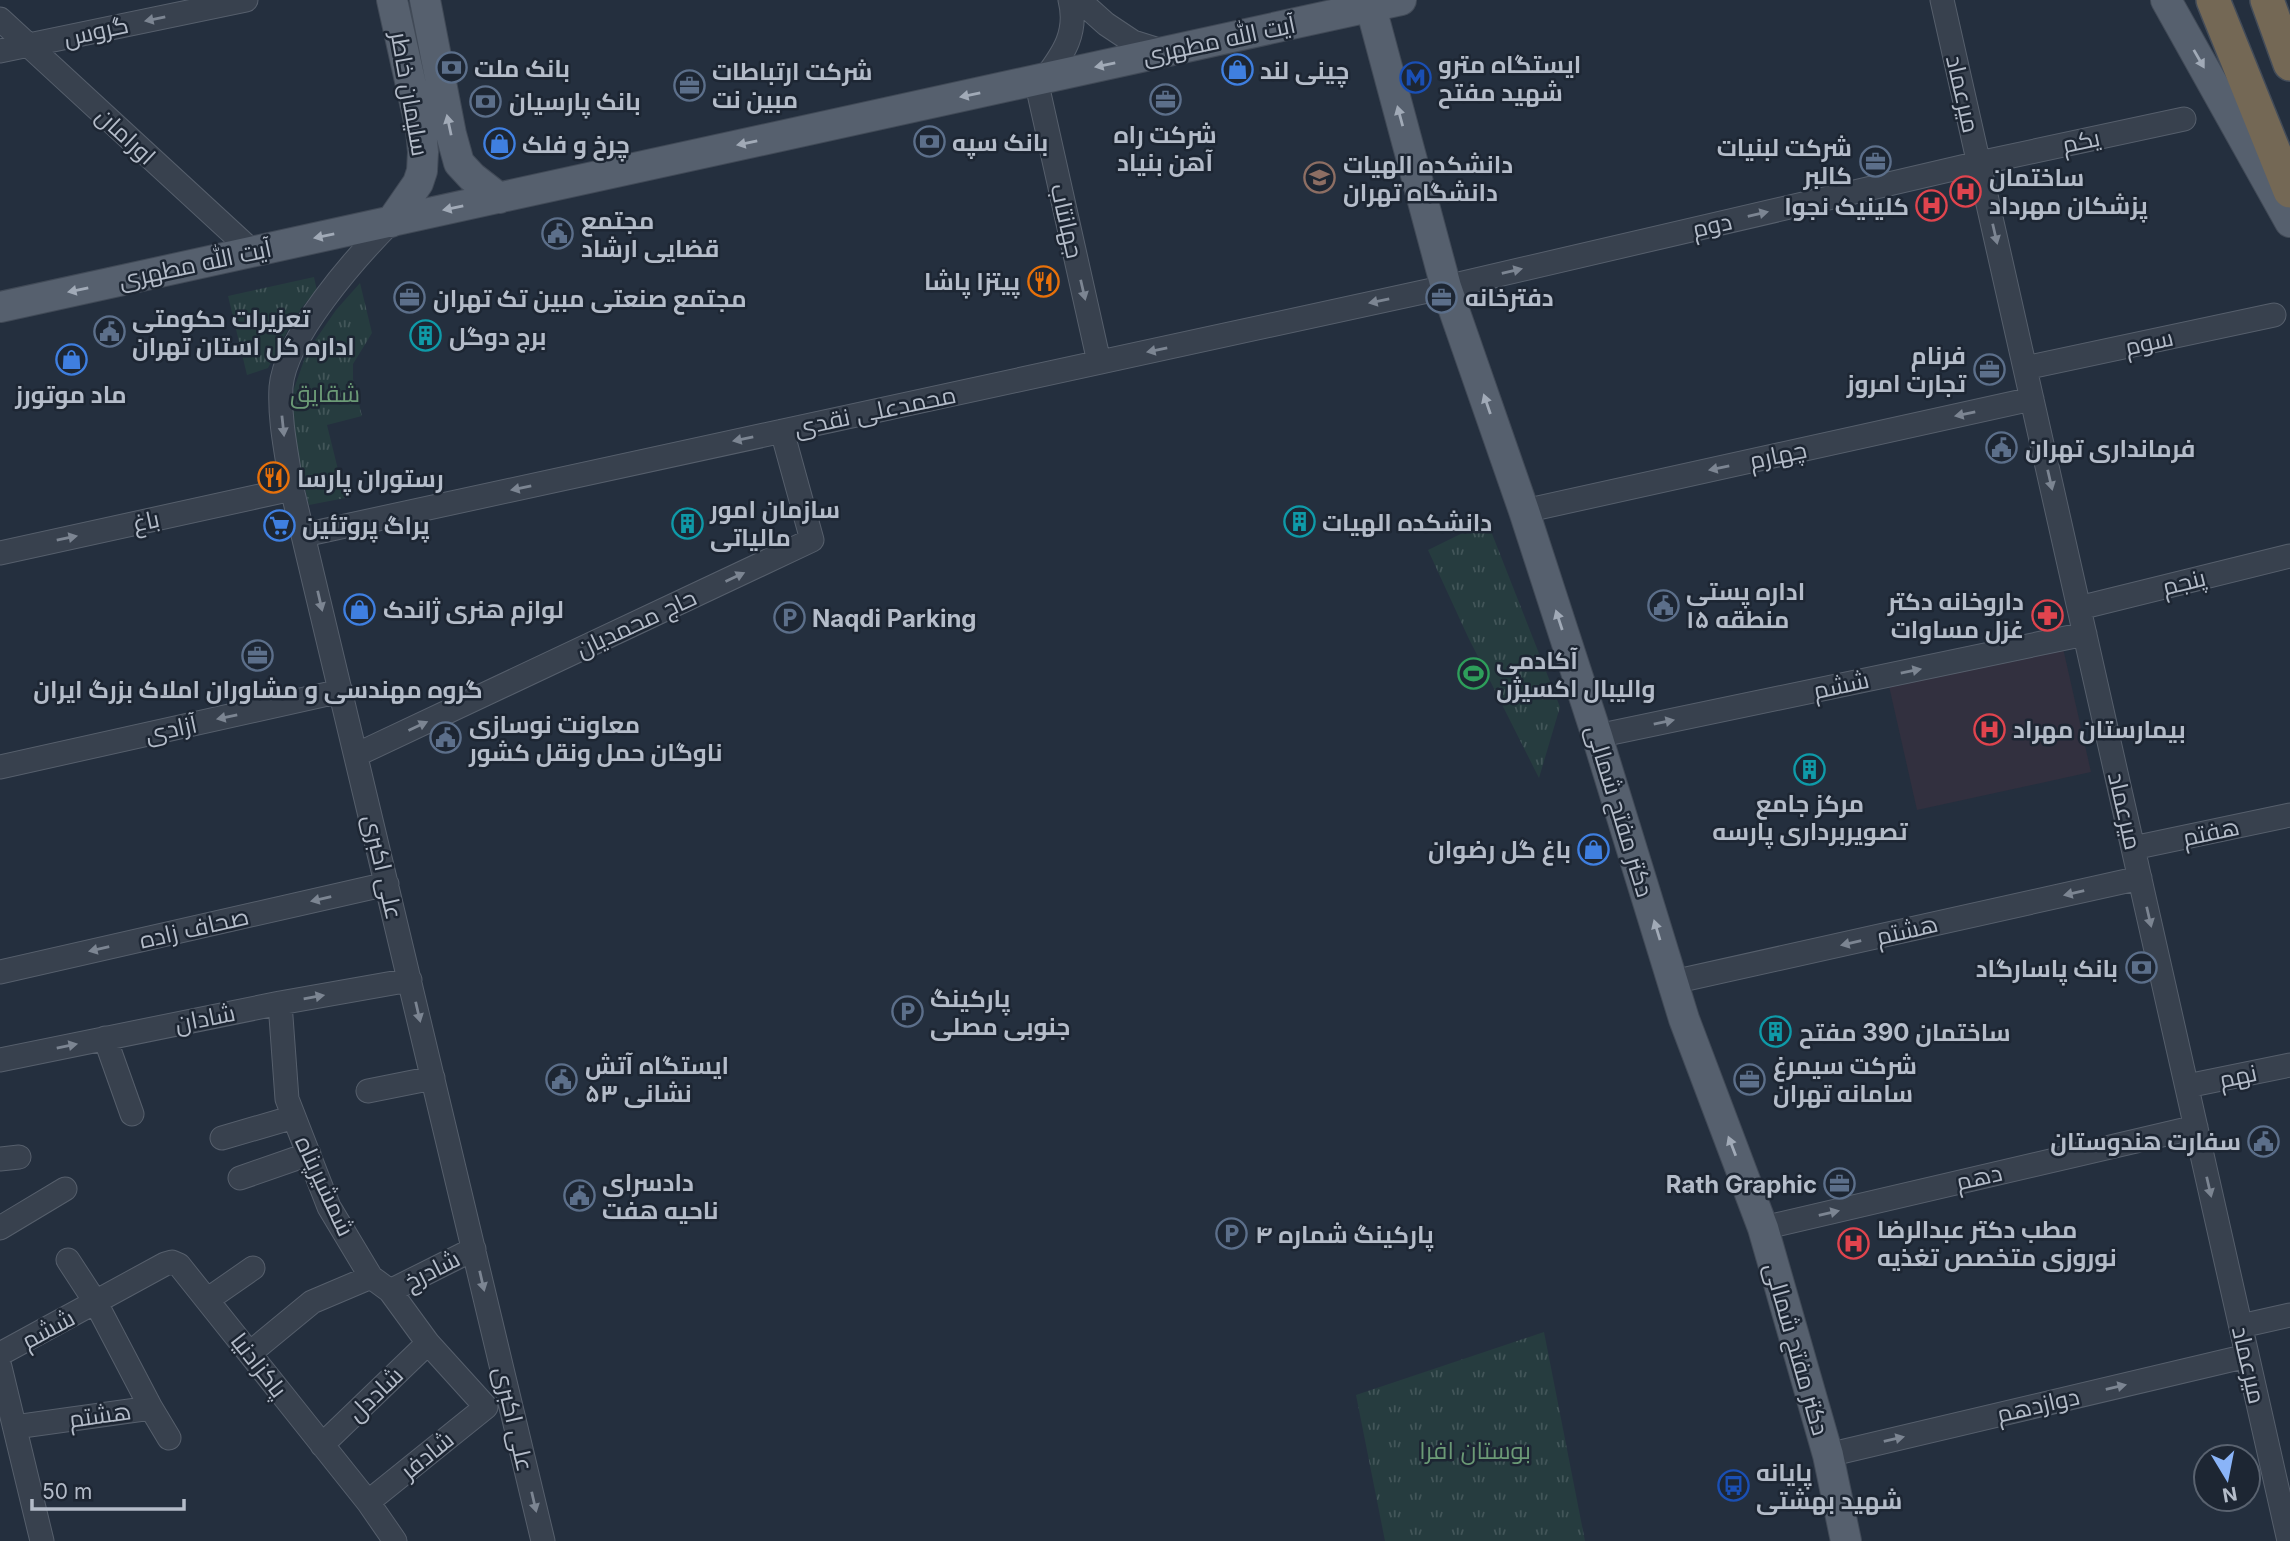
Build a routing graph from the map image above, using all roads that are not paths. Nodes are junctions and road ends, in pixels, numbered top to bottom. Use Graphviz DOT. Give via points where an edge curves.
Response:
graph roads {
  1 [pos="246,0"];
  2 [pos="393,0"];
  3 [pos="425,0"];
  4 [pos="1070,0"];
  5 [pos="1079,0"];
  6 [pos="1401,0"];
  7 [pos="1942,0"];
  8 [pos="2166,0"];
  9 [pos="2213,0"];
  10 [pos="2267,0"];
  11 [pos="1370,3"];
  12 [pos="0,19"];
  13 [pos="28,45"];
  14 [pos="0,51"];
  15 [pos="1165,52"];
  16 [pos="2290,64"];
  17 [pos="1041,79"];
  18 [pos="2184,119"];
  19 [pos="1979,163"];
  20 [pos="2290,191"];
  21 [pos="499,198"];
  22 [pos="391,222"];
  23 [pos="2290,222"];
  24 [pos="253,252"];
  25 [pos="1446,287"];
  26 [pos="0,307"];
  27 [pos="2274,315"];
  28 [pos="1099,362"];
  29 [pos="2025,368"];
  30 [pos="2032,399"];
  31 [pos="782,431"];
  32 [pos="292,489"];
  33 [pos="1524,511"];
  34 [pos="304,535"];
  35 [pos="0,553"];
  36 [pos="2290,556"];
  37 [pos="2079,608"];
  38 [pos="2085,634"];
  39 [pos="341,691"];
  40 [pos="1598,736"];
  41 [pos="356,755"];
  42 [pos="0,767"];
  43 [pos="2290,815"];
  44 [pos="2133,848"];
  45 [pos="2140,878"];
  46 [pos="387,884"];
  47 [pos="0,972"];
  48 [pos="410,980"];
  49 [pos="1673,982"];
  50 [pos="279,1003"];
  51 [pos="105,1038"];
  52 [pos="0,1060"];
  53 [pos="2290,1065"];
  54 [pos="433,1078"];
  55 [pos="2187,1086"];
  56 [pos="368,1091"];
  57 [pos="132,1114"];
  58 [pos="294,1117"];
  59 [pos="2196,1127"];
  60 [pos="222,1138"];
  61 [pos="309,1154"];
  62 [pos="240,1178"];
  63 [pos="65,1189"];
  64 [pos="0,1228"];
  65 [pos="1763,1228"];
  66 [pos="474,1249"];
  67 [pos="68,1260"];
  68 [pos="253,1268"];
  69 [pos="371,1278"];
  70 [pos="390,1291"];
  71 [pos="207,1300"];
  72 [pos="96,1303"];
  73 [pos="2290,1315"];
  74 [pos="2241,1326"];
  75 [pos="428,1343"];
  76 [pos="250,1353"];
  77 [pos="0,1354"];
  78 [pos="2247,1356"];
  79 [pos="0,1367"];
  80 [pos="486,1407"];
  81 [pos="151,1408"];
  82 [pos="8,1416"];
  83 [pos="169,1438"];
  84 [pos="322,1445"];
  85 [pos="1828,1455"];
  86 [pos="368,1502"];
  87 [pos="42,1541"];
  88 [pos="395,1541"];
  89 [pos="543,1541"];
  90 [pos="1846,1541"];
  91 [pos="2289,1541"];
  1 -- 13 [label="street, گروس, one-way"];
  2 -- 22 [label="main road, سلیمان خاطر" via="423,152 418,183"];
  21 -- 3 [label="main road, سلیمان خاطر, one-way" via="459,163"];
  4 -- 17 [label="street" via="1073,30 1065,53"];
  5 -- 15 [label="street" via="1133,42"];
  6 -- 11 [label="main road, آیت الله مطهری"];
  7 -- 19 [label="street, میرعماد"];
  8 -- 23 [label="main road, one-way"];
  9 -- 20 [label="highway"];
  10 -- 16 [label="highway"];
  11 -- 15 [label="main road, آیت الله مطهری"];
  25 -- 11 [label="main road, دکتر مفتح شمالی, one-way"];
  12 -- 13 [label="street, اورامان"];
  13 -- 14 [label="street, گروس"];
  13 -- 24 [label="street, اورامان"];
  15 -- 17 [label="main road, آیت الله مطهری, one-way"];
  17 -- 21 [label="main road, آیت الله مطهری, one-way"];
  17 -- 28 [label="street, جهانتاب, one-way"];
  18 -- 19 [label="street, یکم"];
  25 -- 19 [label="street, دوم, one-way"];
  19 -- 29 [label="street, میرعماد, one-way"];
  21 -- 22 [label="main road, آیت الله مطهری, one-way"];
  22 -- 24 [label="main road, آیت الله مطهری, one-way"];
  22 -- 32 [label="street, علی‌ اکبری, one-way" via="358,255 312,317 284,371 282,425"];
  24 -- 26 [label="main road, آیت الله مطهری, one-way"];
  25 -- 28 [label="street, محمدعلی نقدی, one-way"];
  33 -- 25 [label="main road, دکتر مفتح شمالی, one-way"];
  27 -- 29 [label="street, سوم"];
  28 -- 31 [label="street, محمدعلی نقدی"];
  29 -- 30 [label="street, میرعماد"];
  30 -- 33 [label="street, چهارم, one-way"];
  30 -- 37 [label="street, میرعماد, one-way"];
  31 -- 34 [label="street, محمدعلی نقدی, one-way"];
  41 -- 31 [label="street, حاج محمدیان, one-way" via="812,540"];
  32 -- 34 [label="street, علی‌ اکبری"];
  35 -- 32 [label="street, باغ, one-way"];
  40 -- 33 [label="main road, دکتر مفتح شمالی, one-way"];
  34 -- 39 [label="street, علی‌ اکبری, one-way"];
  36 -- 37 [label="street, پنجم"];
  37 -- 38 [label="street, میرعماد"];
  40 -- 38 [label="street, ششم, one-way"];
  38 -- 44 [label="street, میرعماد"];
  39 -- 41 [label="street, علی‌ اکبری"];
  39 -- 42 [label="street, آزادی, one-way"];
  49 -- 40 [label="main road, دکتر مفتح شمالی, one-way"];
  41 -- 46 [label="street, علی‌ اکبری"];
  43 -- 44 [label="street, هفتم"];
  44 -- 45 [label="street, میرعماد"];
  45 -- 49 [label="street, هشتم, one-way"];
  45 -- 55 [label="street, میرعماد, one-way"];
  46 -- 47 [label="street, صحاف زاده, one-way"];
  46 -- 48 [label="street, علی‌ اکبری"];
  50 -- 48 [label="street, شادان, one-way"];
  48 -- 54 [label="street, علی‌ اکبری, one-way"];
  65 -- 49 [label="main road, دکتر مفتح شمالی, one-way"];
  50 -- 51 [label="street, شادان"];
  50 -- 58 [label="street, شمشیرپناه" via="287,1098"];
  52 -- 51 [label="street, شادان, one-way"];
  51 -- 57 [label="street"];
  53 -- 55 [label="street, نهم"];
  54 -- 56 [label="street"];
  54 -- 66 [label="street, علی‌ اکبری"];
  55 -- 59 [label="street, میرعماد"];
  58 -- 60 [label="street"];
  58 -- 61 [label="street, شمشیرپناه"];
  65 -- 59 [label="street, دهم, one-way"];
  59 -- 74 [label="street, میرعماد, one-way"];
  61 -- 62 [label="street"];
  61 -- 69 [label="street, شمشیرپناه" via="329,1207"];
  63 -- 64 [label="street"];
  65 -- 85 [label="main road, دکتر مفتح شمالی"];
  66 -- 70 [label="street, شادرخ"];
  66 -- 89 [label="street, علی‌ اکبری, one-way"];
  67 -- 72 [label="street, هشتم"];
  68 -- 71 [label="street"];
  69 -- 70 [label="street, شمشیرپناه"];
  69 -- 76 [label="street, شادرخ" via="312,1302"];
  70 -- 75 [label="street, شمشیرپناه"];
  71 -- 72 [label="street, پاکزادنیا" via="172,1262"];
  71 -- 76 [label="street, پاکزادنیا"];
  72 -- 77 [label="street, ششم"];
  72 -- 81 [label="street, هشتم"];
  73 -- 74 [label="street"];
  74 -- 78 [label="street, میرعماد"];
  75 -- 80 [label="street, شمشیرپناه"];
  75 -- 84 [label="street, شاددل"];
  76 -- 84 [label="street, پاکزادنیا"];
  85 -- 78 [label="street, دوازدهم, one-way"];
  78 -- 91 [label="street, میرعماد"];
  79 -- 82 [label="street"];
  80 -- 86 [label="street, شادفر"];
  81 -- 82 [label="street, هشتم"];
  81 -- 83 [label="street"];
  82 -- 87 [label="street"];
  84 -- 86 [label="street, پاکزادنیا"];
  85 -- 90 [label="main road, دکتر مفتح شمالی"];
  86 -- 88 [label="street, پاکزادنیا"];
}
